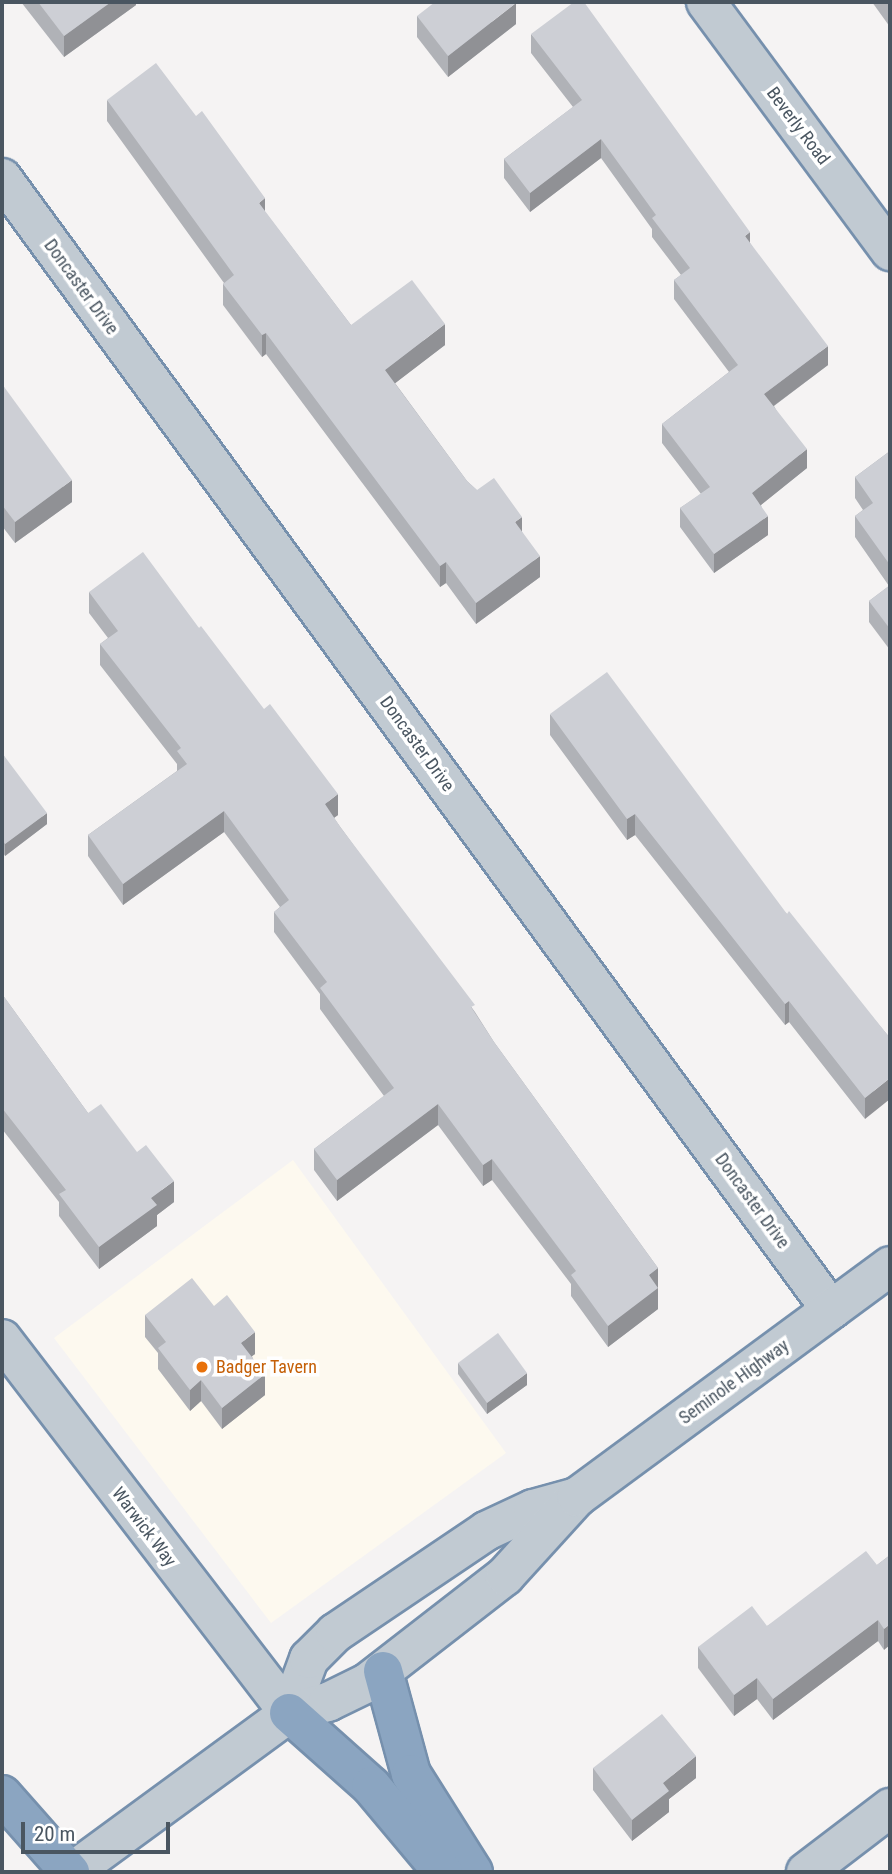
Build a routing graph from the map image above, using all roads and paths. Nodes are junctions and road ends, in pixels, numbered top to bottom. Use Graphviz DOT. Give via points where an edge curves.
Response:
graph roads {
  1 [pos="706,2"];
  2 [pos="2,178"];
  3 [pos="890,251"];
  4 [pos="890,1266"];
  5 [pos="831,1310"];
  6 [pos="2,1339"];
  7 [pos="577,1497"];
  8 [pos="383,1671"];
  9 [pos="289,1713"];
  10 [pos="2,1795"];
  11 [pos="890,1808"];
  12 [pos="71,1872"];
  13 [pos="443,1872"];
  14 [pos="473,1872"];
  15 [pos="806,1872"];
  1 -- 3 [label="street, Beverly Road"];
  2 -- 5 [label="street, Doncaster Drive"];
  4 -- 5 [label="street, Seminole Highway"];
  5 -- 7 [label="street, Seminole Highway"];
  6 -- 9 [label="street, Warwick Way"];
  7 -- 8 [label="street, Seminole Highway" via="505,1576"];
  7 -- 9 [label="street, Seminole Highway" via="526,1511 486,1531 335,1633 309,1659"];
  8 -- 9 [label="street, Seminole Highway" via="341,1697"];
  8 -- 14 [label="highway" via="411,1774"];
  9 -- 12 [label="street, Seminole Highway"];
  9 -- 13 [label="highway" via="370,1786"];
  10 -- 12 [label="highway"];
  11 -- 15 [label="street"];
}
